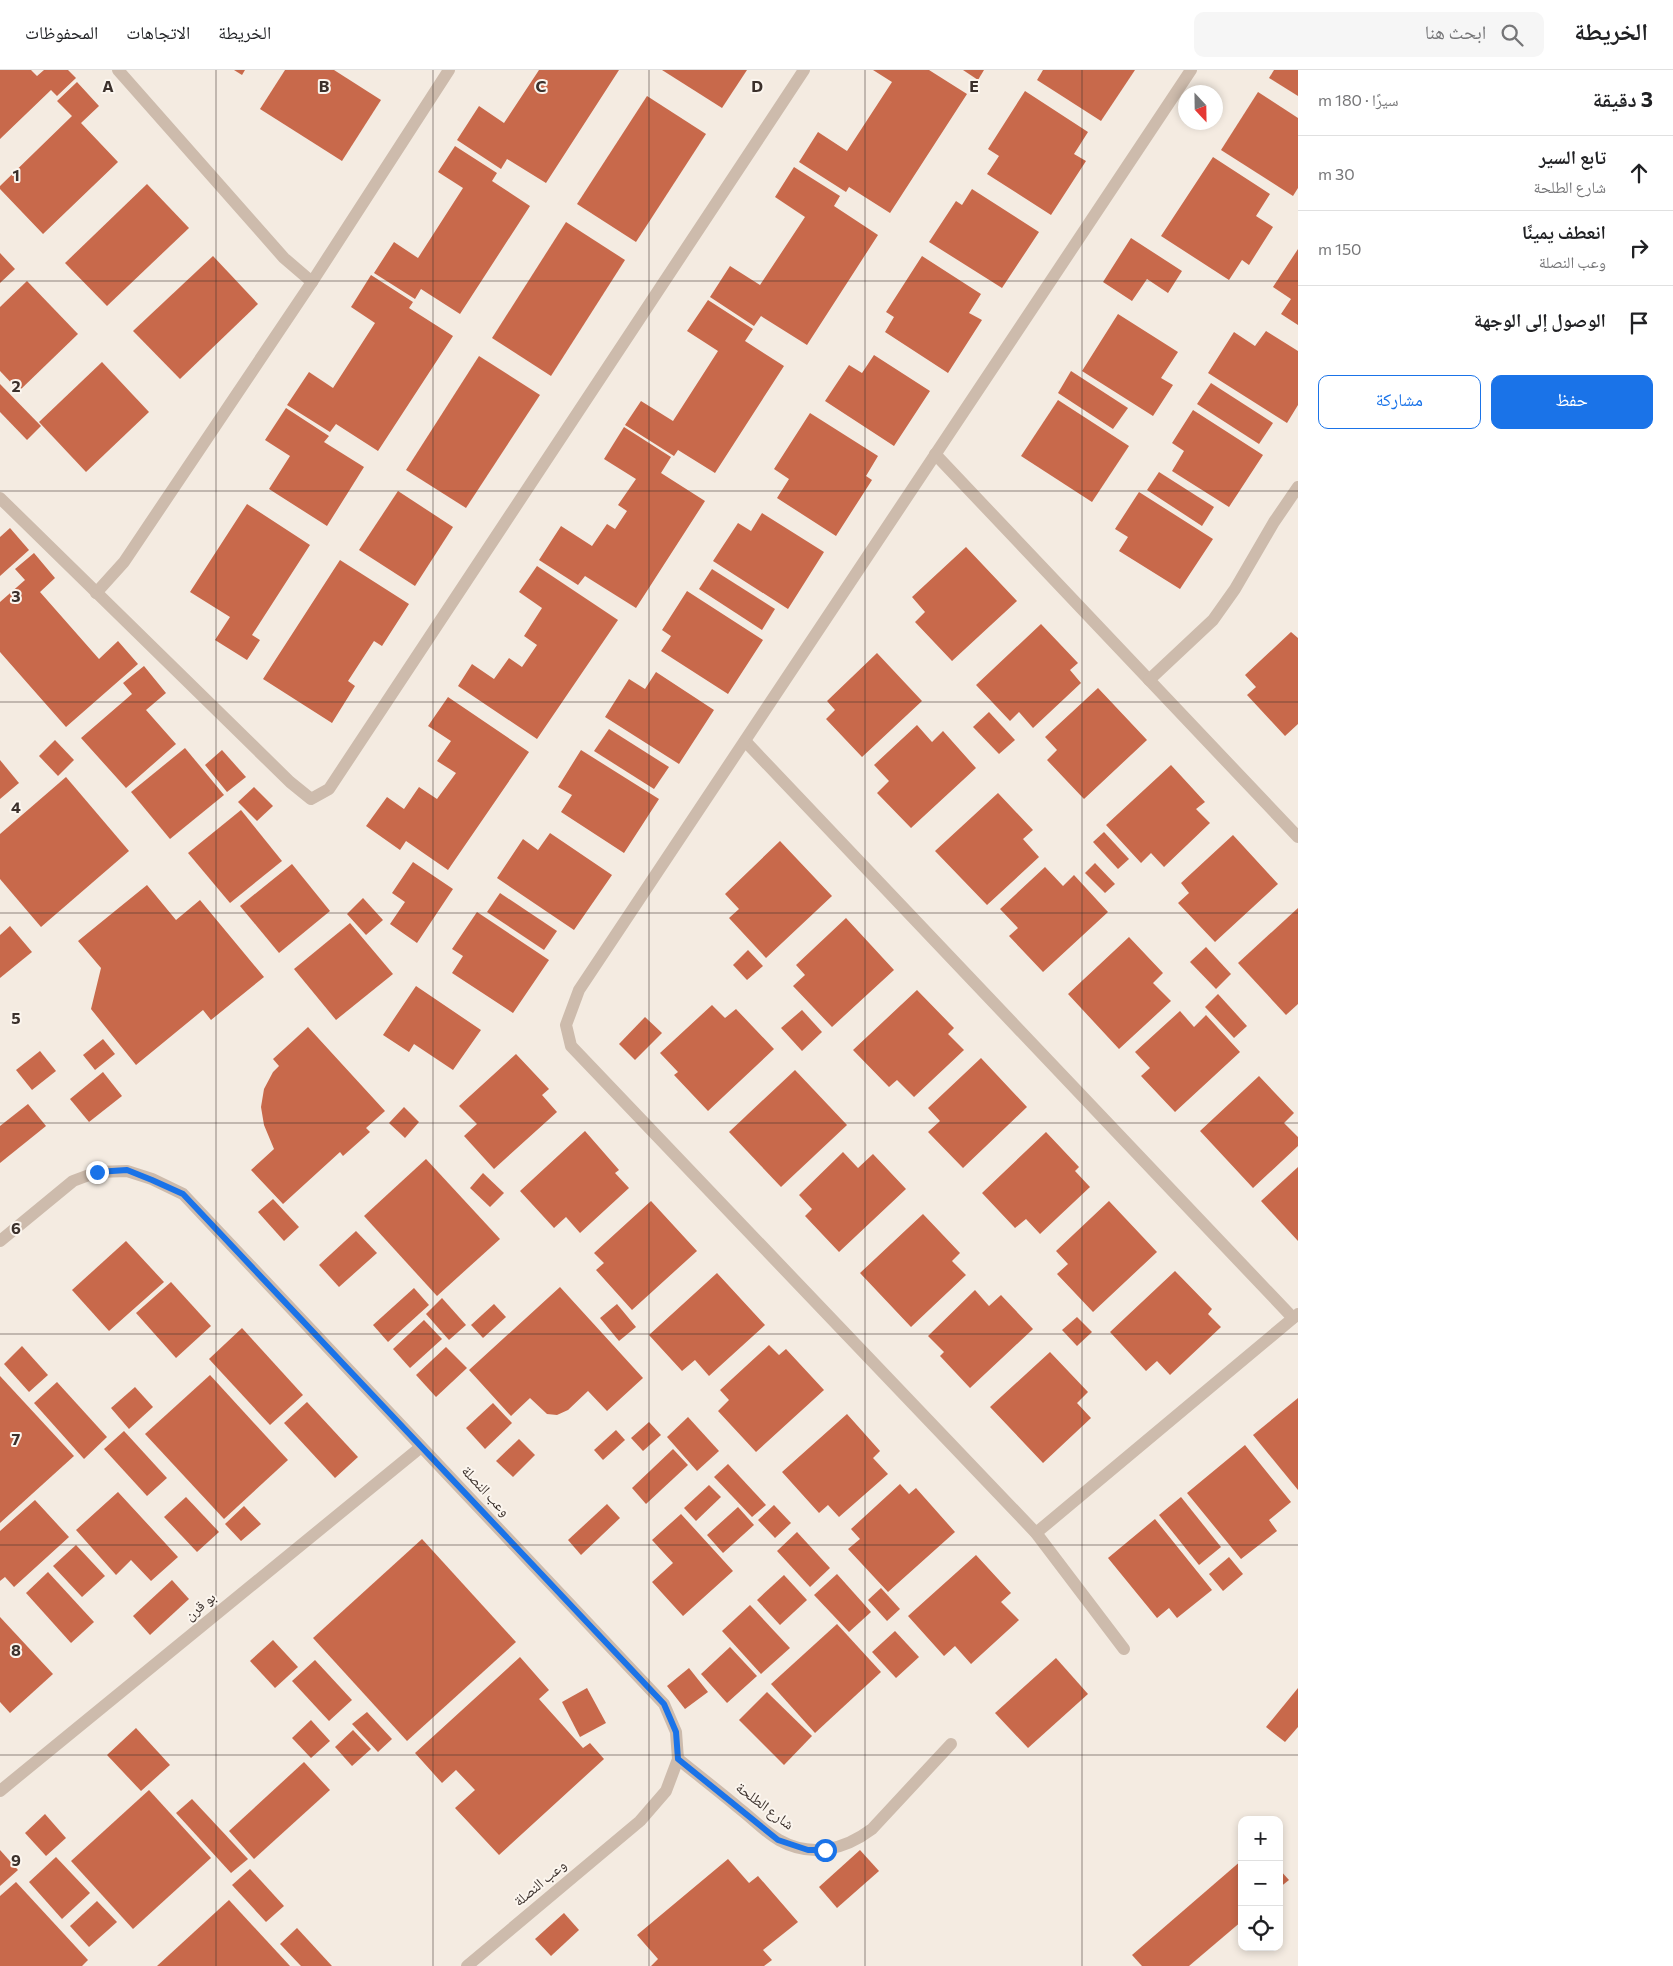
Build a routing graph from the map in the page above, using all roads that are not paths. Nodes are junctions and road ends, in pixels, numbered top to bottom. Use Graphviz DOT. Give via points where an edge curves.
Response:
graph roads {
  1 [pos="118,70"];
  2 [pos="449,70"];
  3 [pos="804,70"];
  4 [pos="1191,70"];
  5 [pos="312,282"];
  6 [pos="935,454"];
  7 [pos="1298,487"];
  8 [pos="0,498"];
  9 [pos="96,593"];
  10 [pos="1149,680"];
  11 [pos="745,740"];
  12 [pos="1298,837"];
  13 [pos="0,1241"];
  14 [pos="1296,1316"];
  15 [pos="421,1446"];
  16 [pos="1036,1533"];
  17 [pos="1124,1649"];
  18 [pos="951,1744"];
  19 [pos="678,1759"];
  20 [pos="0,1791"];
  21 [pos="467,1966"];
  1 -- 5 [label="street" via="284,258"];
  2 -- 5 [label="street"];
  3 -- 9 [label="street" via="329,789 311,799 290,782"];
  4 -- 6 [label="street"];
  5 -- 9 [label="street" via="124,562"];
  6 -- 10 [label="street"];
  6 -- 11 [label="street"];
  7 -- 10 [label="street" via="1214,620"];
  8 -- 9 [label="street"];
  10 -- 12 [label="street"];
  11 -- 14 [label="street"];
  11 -- 16 [label="street" via="579,990 566,1025 571,1046"];
  13 -- 15 [label="street, وعب النصلة" via="73,1181 97,1172 127,1170 183,1194"];
  14 -- 16 [label="street"];
  15 -- 19 [label="street, وعب النصلة" via="664,1704 676,1732"];
  15 -- 20 [label="street, بو قرن"];
  16 -- 17 [label="street"];
  18 -- 19 [label="street, شارع الطلحة" via="872,1829 850,1843 825,1850 808,1850 778,1840"];
  19 -- 21 [label="street, وعب النصلة" via="666,1791 640,1821"];
}
